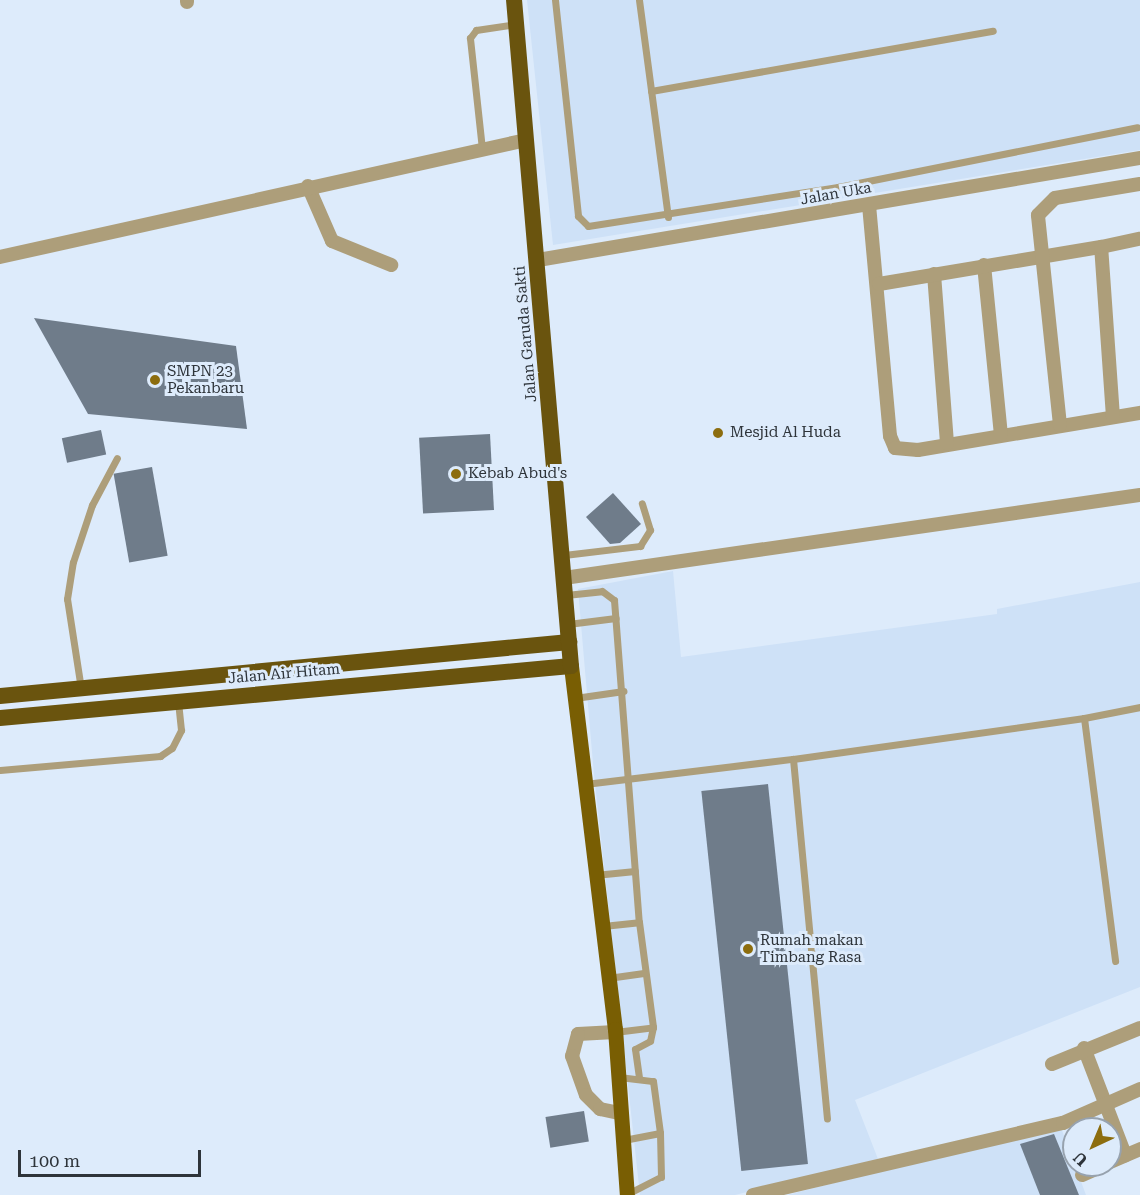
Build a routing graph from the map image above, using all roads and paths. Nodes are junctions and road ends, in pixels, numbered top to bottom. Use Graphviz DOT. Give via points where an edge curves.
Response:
graph roads {
  1 [pos="514,0"];
  2 [pos="555,0"];
  3 [pos="639,0"];
  4 [pos="516,24"];
  5 [pos="993,31"];
  6 [pos="651,91"];
  7 [pos="1137,127"];
  8 [pos="526,140"];
  9 [pos="482,148"];
  10 [pos="1140,158"];
  11 [pos="1140,184"];
  12 [pos="308,186"];
  13 [pos="869,205"];
  14 [pos="668,217"];
  15 [pos="1140,239"];
  16 [pos="1101,247"];
  17 [pos="0,257"];
  18 [pos="1040,257"];
  19 [pos="538,260"];
  20 [pos="391,265"];
  21 [pos="984,265"];
  22 [pos="934,274"];
  23 [pos="879,284"];
  24 [pos="1140,413"];
  25 [pos="1113,417"];
  26 [pos="1060,425"];
  27 [pos="1001,434"];
  28 [pos="947,444"];
  29 [pos="117,458"];
  30 [pos="1140,495"];
  31 [pos="642,503"];
  32 [pos="564,555"];
  33 [pos="565,587"];
  34 [pos="616,618"];
  35 [pos="568,624"];
  36 [pos="569,642"];
  37 [pos="572,666"];
  38 [pos="81,689"];
  39 [pos="623,691"];
  40 [pos="0,696"];
  41 [pos="575,698"];
  42 [pos="178,702"];
  43 [pos="1140,707"];
  44 [pos="0,718"];
  45 [pos="1084,718"];
  46 [pos="793,759"];
  47 [pos="0,770"];
  48 [pos="632,780"];
  49 [pos="583,784"];
  50 [pos="635,871"];
  51 [pos="594,875"];
  52 [pos="639,922"];
  53 [pos="600,926"];
  54 [pos="1115,961"];
  55 [pos="644,973"];
  56 [pos="607,978"];
  57 [pos="653,1028"];
  58 [pos="1140,1028"];
  59 [pos="615,1032"];
  60 [pos="1084,1048"];
  61 [pos="1052,1064"];
  62 [pos="617,1077"];
  63 [pos="639,1078"];
  64 [pos="1140,1089"];
  65 [pos="1106,1102"];
  66 [pos="620,1113"];
  67 [pos="827,1118"];
  68 [pos="660,1133"];
  69 [pos="622,1140"];
  70 [pos="1140,1149"];
  71 [pos="1125,1155"];
  72 [pos="1122,1156"];
  73 [pos="627,1195"];
  74 [pos="753,1195"];
  1 -- 4 [label="highway, Jalan Garuda Sakti"];
  2 -- 14 [label="lane" via="579,218 594,227"];
  3 -- 6 [label="lane"];
  4 -- 8 [label="highway, Jalan Garuda Sakti"];
  4 -- 9 [label="lane" via="476,30 470,38"];
  5 -- 6 [label="lane"];
  6 -- 14 [label="lane"];
  7 -- 14 [label="lane"];
  8 -- 9 [label="street"];
  8 -- 19 [label="highway, Jalan Garuda Sakti"];
  9 -- 12 [label="street"];
  10 -- 13 [label="street, Jalan Uka"];
  11 -- 18 [label="street" via="1046,203 1036,224"];
  12 -- 17 [label="street"];
  12 -- 20 [label="street" via="332,241"];
  13 -- 19 [label="street, Jalan Uka"];
  13 -- 23 [label="street"];
  15 -- 16 [label="street"];
  16 -- 18 [label="street"];
  16 -- 25 [label="street"];
  18 -- 21 [label="street"];
  18 -- 26 [label="street"];
  19 -- 32 [label="highway, Jalan Garuda Sakti"];
  21 -- 22 [label="street"];
  21 -- 27 [label="street"];
  22 -- 23 [label="street"];
  22 -- 28 [label="street"];
  23 -- 28 [label="street" via="891,443 907,452"];
  24 -- 25 [label="street"];
  25 -- 26 [label="street"];
  26 -- 27 [label="street"];
  27 -- 28 [label="street"];
  29 -- 38 [label="lane" via="92,505 73,562 67,599"];
  30 -- 33 [label="street"];
  31 -- 32 [label="lane" via="650,530 640,546"];
  32 -- 33 [label="highway, Jalan Garuda Sakti"];
  33 -- 34 [label="lane" via="602,591 614,600"];
  33 -- 35 [label="highway, Jalan Garuda Sakti"];
  34 -- 35 [label="lane"];
  34 -- 39 [label="lane"];
  35 -- 36 [label="highway, Jalan Garuda Sakti"];
  36 -- 37 [label="highway, Jalan Garuda Sakti"];
  36 -- 38 [label="highway, Jalan Air Hitam"];
  37 -- 41 [label="main road"];
  37 -- 42 [label="highway, Jalan Air Hitam"];
  38 -- 40 [label="highway, Jalan Air Hitam"];
  39 -- 41 [label="lane"];
  39 -- 48 [label="lane"];
  41 -- 49 [label="main road"];
  42 -- 44 [label="highway, Jalan Air Hitam"];
  42 -- 47 [label="lane" via="181,730 172,748 160,756"];
  43 -- 45 [label="lane"];
  45 -- 46 [label="lane"];
  45 -- 54 [label="lane"];
  46 -- 48 [label="lane"];
  46 -- 67 [label="lane"];
  48 -- 49 [label="lane"];
  48 -- 50 [label="lane"];
  49 -- 51 [label="main road"];
  50 -- 51 [label="lane"];
  50 -- 52 [label="lane"];
  51 -- 53 [label="main road"];
  52 -- 53 [label="lane"];
  52 -- 55 [label="lane"];
  53 -- 56 [label="main road"];
  55 -- 56 [label="lane"];
  55 -- 57 [label="lane"];
  56 -- 59 [label="main road"];
  57 -- 59 [label="lane"];
  57 -- 63 [label="lane" via="650,1041 635,1049"];
  58 -- 60 [label="street"];
  59 -- 62 [label="main road"];
  59 -- 66 [label="street" via="578,1034 572,1056 586,1095 600,1109"];
  60 -- 61 [label="street"];
  60 -- 65 [label="street"];
  62 -- 63 [label="lane"];
  62 -- 66 [label="main road"];
  63 -- 68 [label="lane" via="653,1081"];
  64 -- 65 [label="street"];
  65 -- 71 [label="street"];
  65 -- 74 [label="street" via="1063,1123"];
  66 -- 69 [label="main road"];
  68 -- 69 [label="lane"];
  68 -- 73 [label="lane" via="661,1177"];
  69 -- 73 [label="main road"];
  70 -- 71 [label="street"];
  71 -- 72 [label="street"];
}
